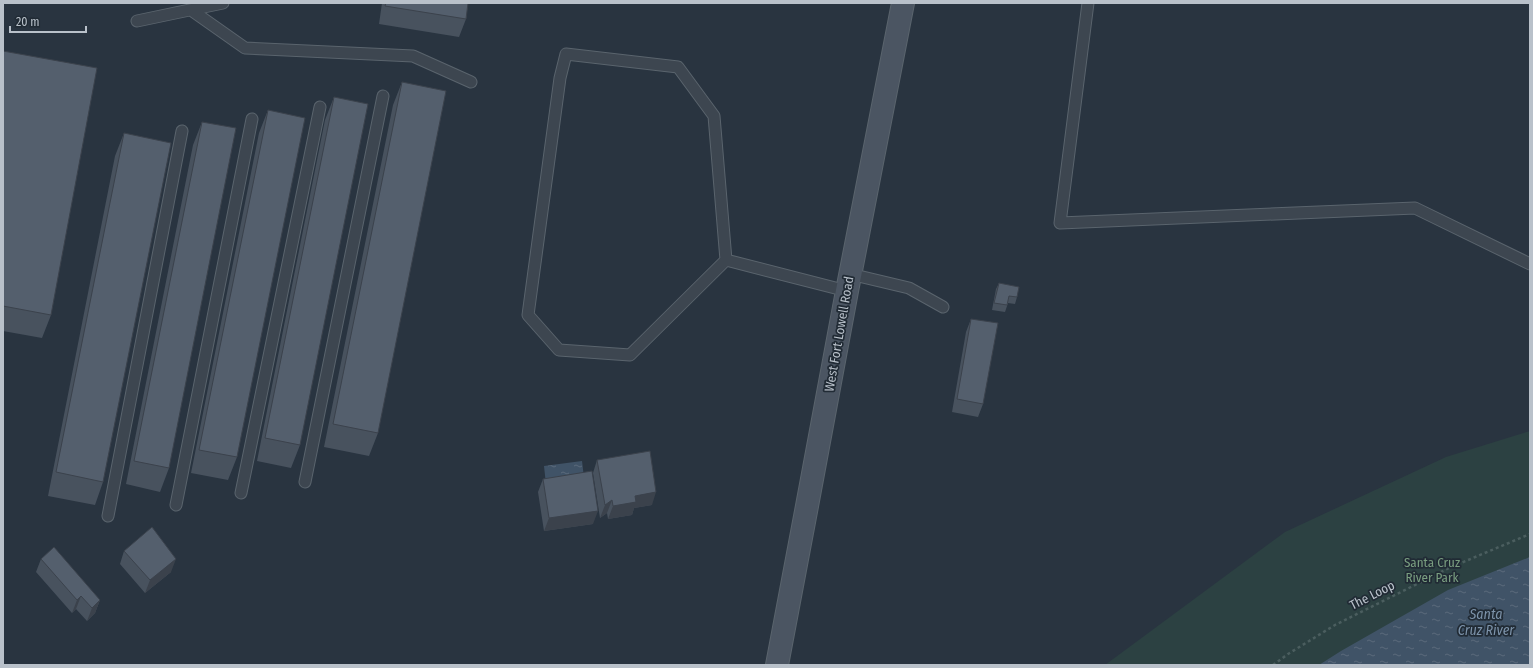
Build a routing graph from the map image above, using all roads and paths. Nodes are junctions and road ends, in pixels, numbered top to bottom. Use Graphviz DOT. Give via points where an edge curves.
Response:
graph roads {
  1 [pos="223,3"];
  2 [pos="903,3"];
  3 [pos="1088,3"];
  4 [pos="191,10"];
  5 [pos="137,21"];
  6 [pos="471,82"];
  7 [pos="383,96"];
  8 [pos="320,107"];
  9 [pos="252,119"];
  10 [pos="182,131"];
  11 [pos="726,260"];
  12 [pos="1530,264"];
  13 [pos="848,283"];
  14 [pos="943,308"];
  15 [pos="306,482"];
  16 [pos="241,493"];
  17 [pos="176,504"];
  18 [pos="108,516"];
  19 [pos="1530,534"];
  20 [pos="776,665"];
  21 [pos="1273,665"];
  1 -- 4 [label="lane"];
  2 -- 13 [label="street, West Fort Lowell Road"];
  3 -- 12 [label="lane" via="1060,223 1415,208"];
  4 -- 5 [label="lane"];
  4 -- 6 [label="lane" via="245,48 413,56"];
  7 -- 15 [label="lane"];
  8 -- 16 [label="lane"];
  9 -- 17 [label="lane"];
  10 -- 18 [label="lane"];
  11 -- 11 [label="lane" via="714,116 678,67 566,54 560,78 528,315 558,350 630,355"];
  11 -- 13 [label="lane"];
  13 -- 14 [label="lane" via="909,288"];
  13 -- 20 [label="street, West Fort Lowell Road"];
  19 -- 21 [label="path, The Loop" via="1449,568 1335,625"];
}
